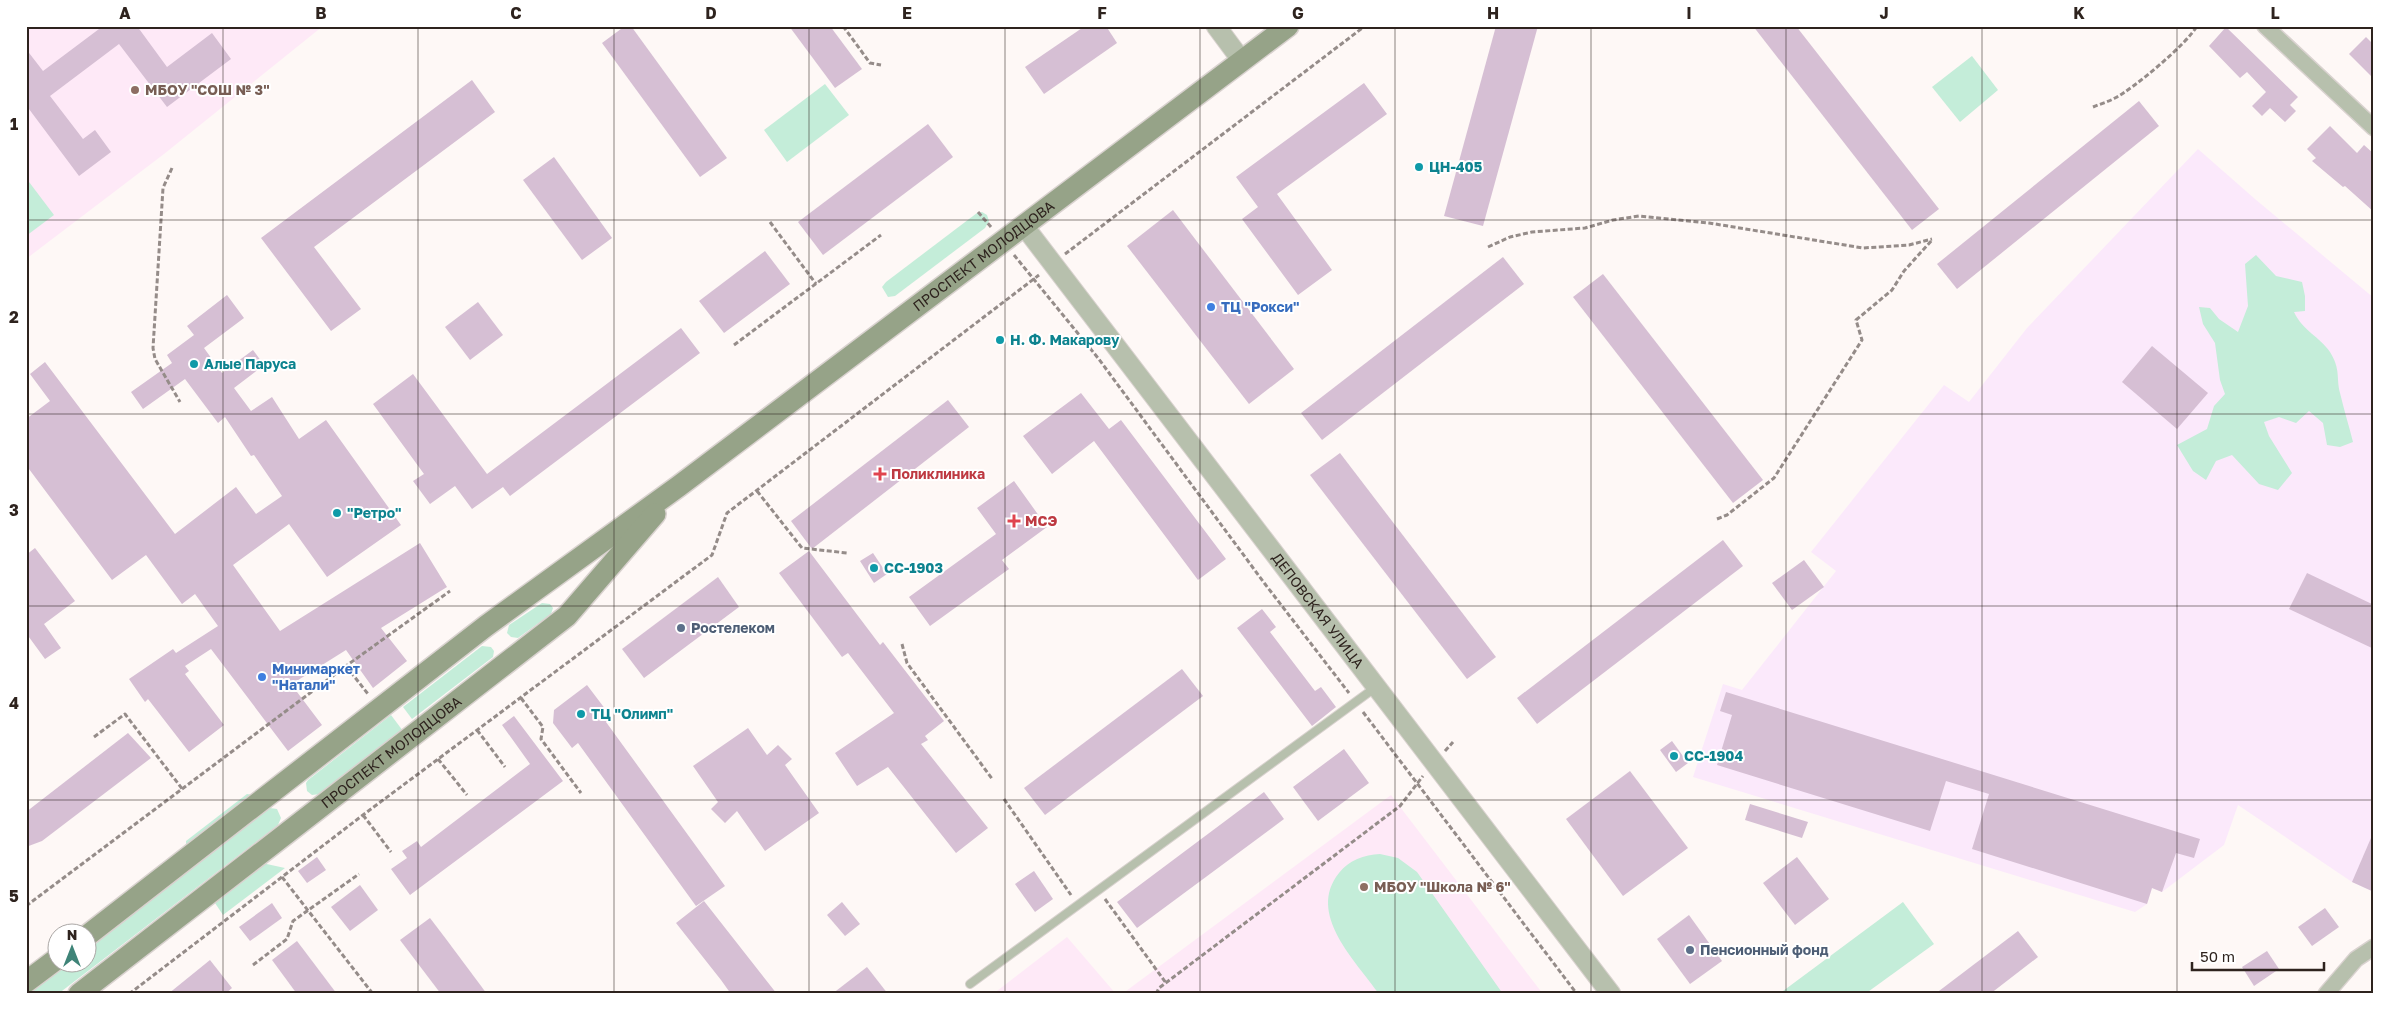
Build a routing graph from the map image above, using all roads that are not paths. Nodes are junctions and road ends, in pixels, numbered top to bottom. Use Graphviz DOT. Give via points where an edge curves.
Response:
graph roads {
  1 [pos="1216,26"];
  2 [pos="1288,26"];
  3 [pos="2266,26"];
  4 [pos="1242,61"];
  5 [pos="2374,128"];
  6 [pos="1024,226"];
  7 [pos="679,486"];
  8 [pos="1376,687"];
  9 [pos="98,927"];
  10 [pos="2374,947"];
  11 [pos="48,966"];
  12 [pos="26,982"];
  13 [pos="970,984"];
  14 [pos="79,994"];
  15 [pos="1610,994"];
  16 [pos="2326,994"];
  1 -- 4 [label="street"];
  2 -- 4 [label="main road, ПРОСПЕКТ МОЛОДЦОВА"];
  3 -- 5 [label="street"];
  4 -- 6 [label="main road, ПРОСПЕКТ МОЛОДЦОВА"];
  6 -- 7 [label="main road, ПРОСПЕКТ МОЛОДЦОВА"];
  6 -- 8 [label="street, ДЕПОВСКАЯ УЛИЦА"];
  7 -- 9 [label="main road, ПРОСПЕКТ МОЛОДЦОВА" via="486,626"];
  7 -- 14 [label="main road, ПРОСПЕКТ МОЛОДЦОВА" via="567,616"];
  8 -- 13 [label="lane"];
  8 -- 15 [label="street, ДЕПОВСКАЯ УЛИЦА"];
  10 -- 16 [label="street" via="2356,959"];
  11 -- 12 [label="main road"];
}
